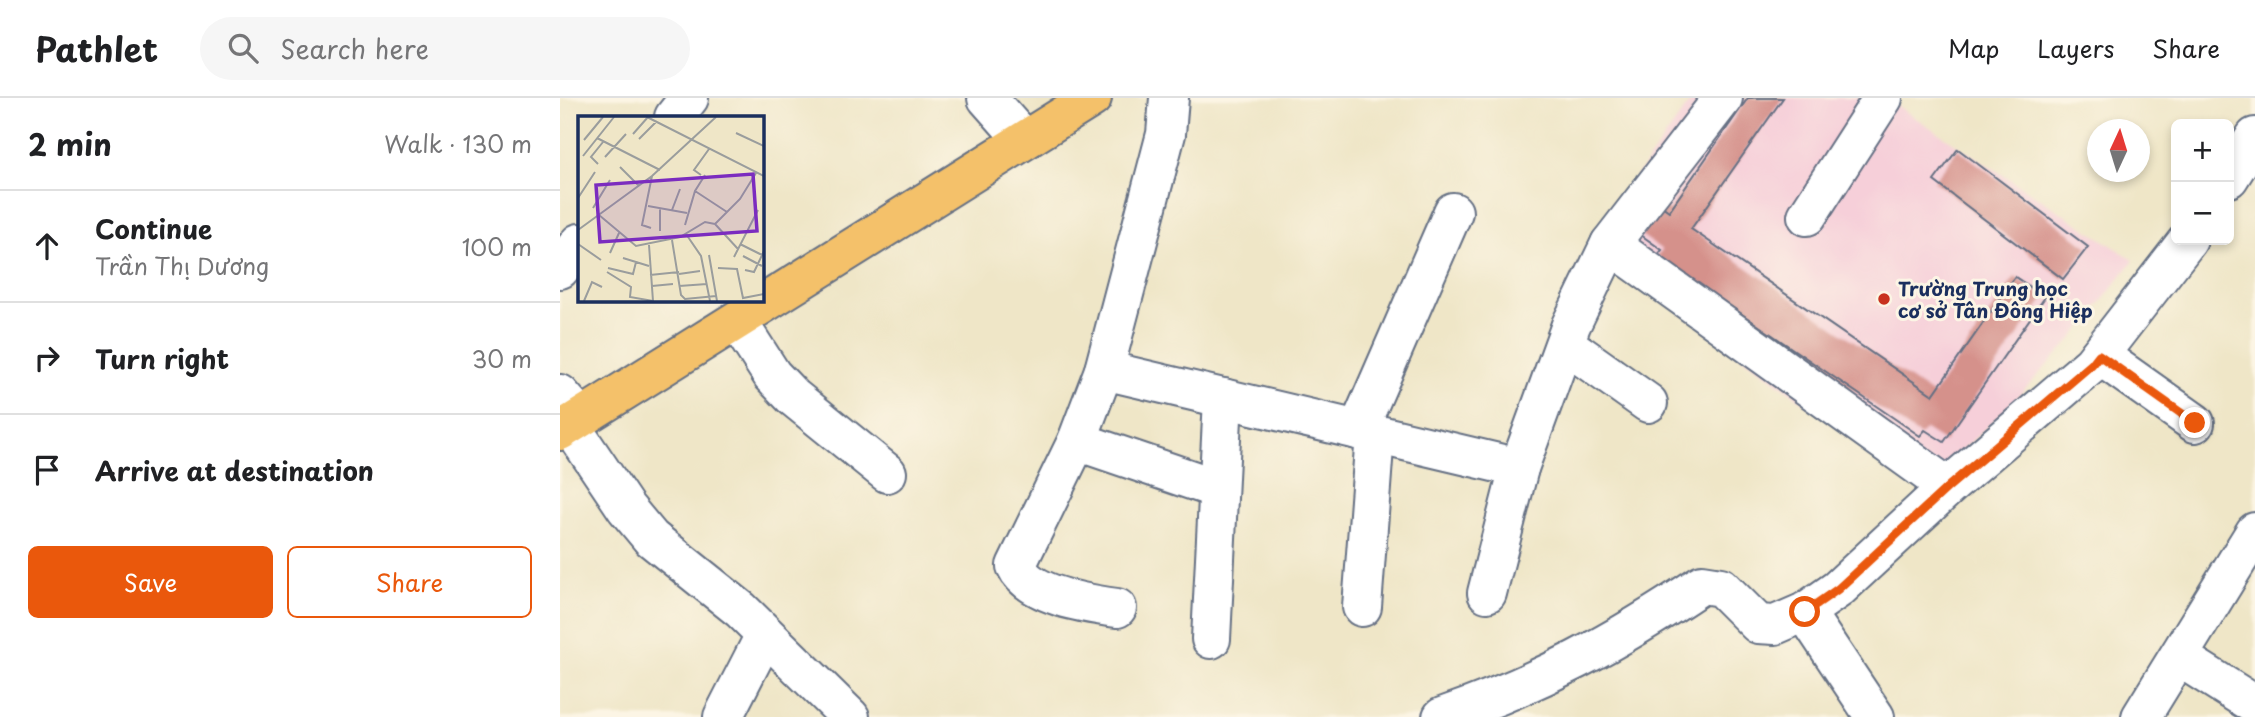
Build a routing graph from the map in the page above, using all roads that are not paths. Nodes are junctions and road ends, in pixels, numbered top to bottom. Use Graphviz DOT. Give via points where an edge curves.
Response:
graph roads {
  1 [pos="689,98"];
  2 [pos="987,98"];
  3 [pos="1092,98"];
  4 [pos="1168,98"];
  5 [pos="1723,98"];
  6 [pos="1883,98"];
  7 [pos="675,116"];
  8 [pos="2255,137"];
  9 [pos="1024,141"];
  10 [pos="2234,170"];
  11 [pos="1453,212"];
  12 [pos="1807,216"];
  13 [pos="578,244"];
  14 [pos="1610,244"];
  15 [pos="2184,245"];
  16 [pos="560,269"];
  17 [pos="738,322"];
  18 [pos="1565,344"];
  19 [pos="2099,355"];
  20 [pos="1104,370"];
  21 [pos="1223,398"];
  22 [pos="1648,403"];
  23 [pos="568,417"];
  24 [pos="2195,423"];
  25 [pos="1367,432"];
  26 [pos="1077,441"];
  27 [pos="1519,468"];
  28 [pos="887,473"];
  29 [pos="1948,487"];
  30 [pos="1218,488"];
  31 [pos="2255,532"];
  32 [pos="1487,593"];
  33 [pos="1362,607"];
  34 [pos="1116,608"];
  35 [pos="1805,612"];
  36 [pos="765,635"];
  37 [pos="1211,639"];
  38 [pos="2179,657"];
  39 [pos="2255,705"];
  40 [pos="1497,708"];
  41 [pos="723,717"];
  42 [pos="850,717"];
  43 [pos="1442,717"];
  44 [pos="1875,717"];
  45 [pos="2141,717"];
  1 -- 7 [label="street"];
  2 -- 9 [label="street"];
  3 -- 9 [label="main road"];
  4 -- 20 [label="street" via="1166,134"];
  5 -- 14 [label="street"];
  6 -- 12 [label="street"];
  8 -- 10 [label="street"];
  9 -- 17 [label="main road"];
  11 -- 25 [label="street"];
  13 -- 16 [label="street"];
  14 -- 18 [label="street"];
  14 -- 29 [label="street"];
  15 -- 19 [label="street"];
  17 -- 23 [label="main road"];
  17 -- 28 [label="street" via="793,397"];
  18 -- 22 [label="street"];
  18 -- 27 [label="street"];
  19 -- 24 [label="street"];
  19 -- 29 [label="street"];
  20 -- 21 [label="street"];
  20 -- 26 [label="street"];
  21 -- 25 [label="street"];
  21 -- 30 [label="street"];
  23 -- 36 [label="street" via="626,508 651,538"];
  25 -- 27 [label="street"];
  25 -- 33 [label="street"];
  26 -- 30 [label="street"];
  26 -- 34 [label="street" via="1016,566 1033,584 1077,603"];
  27 -- 32 [label="street"];
  29 -- 35 [label="street" via="1838,589"];
  30 -- 37 [label="street"];
  31 -- 38 [label="street"];
  35 -- 40 [label="street" via="1775,625 1758,624 1721,587 1702,584 1628,634 1510,694"];
  35 -- 44 [label="street"];
  36 -- 41 [label="street"];
  36 -- 42 [label="street"];
  38 -- 39 [label="street"];
  38 -- 45 [label="street"];
  40 -- 43 [label="street"];
}
